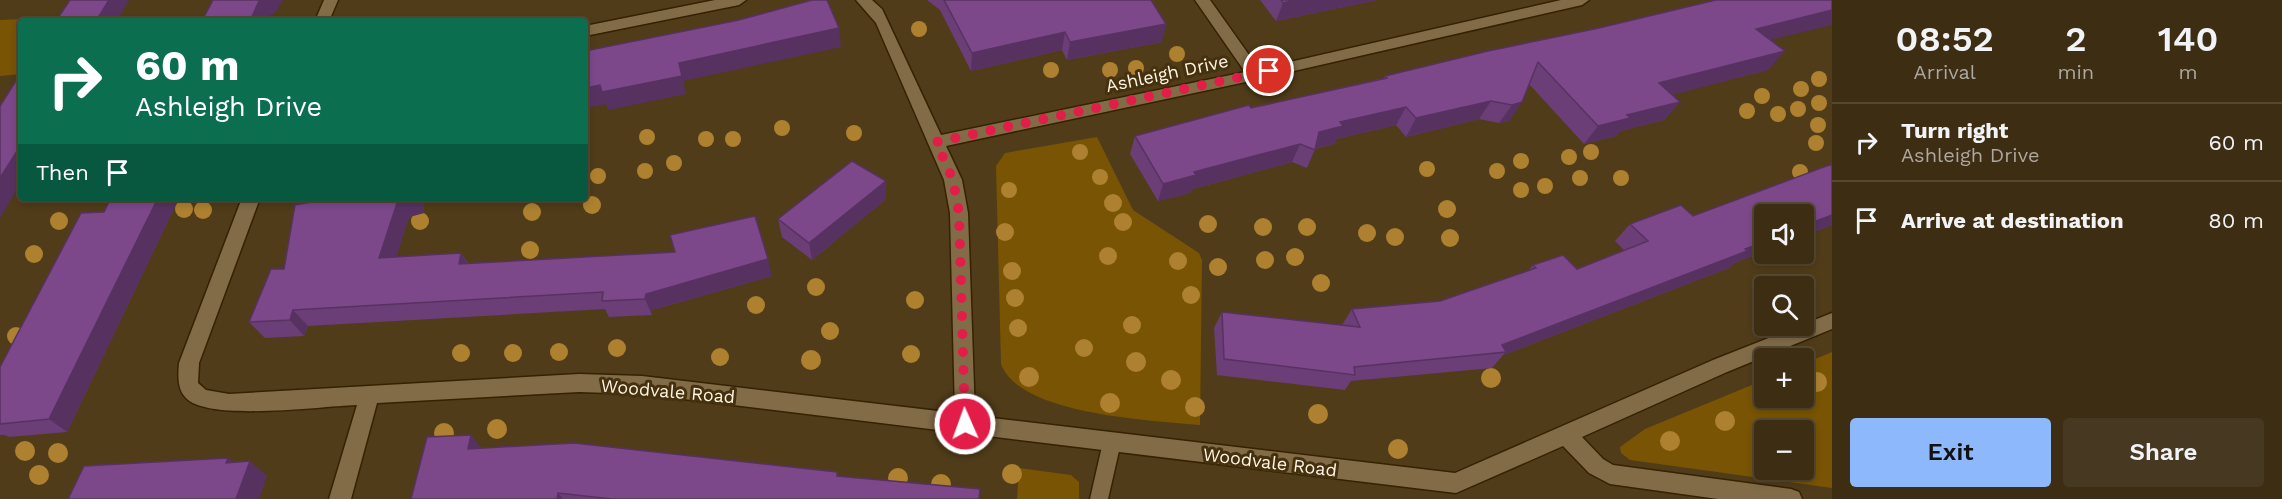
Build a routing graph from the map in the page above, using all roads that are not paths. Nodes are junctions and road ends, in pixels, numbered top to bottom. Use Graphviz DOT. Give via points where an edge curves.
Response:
graph roads {
  1 [pos="331,0"];
  2 [pos="739,0"];
  3 [pos="863,0"];
  4 [pos="1202,0"];
  5 [pos="1582,0"];
  6 [pos="323,18"];
  7 [pos="588,30"];
  8 [pos="1255,75"];
  9 [pos="936,142"];
  10 [pos="250,201"];
  11 [pos="1832,321"];
  12 [pos="370,394"];
  13 [pos="965,424"];
  14 [pos="1565,435"];
  15 [pos="1112,442"];
  16 [pos="1458,491"];
  17 [pos="340,499"];
  18 [pos="1099,499"];
  19 [pos="1791,499"];
  1 -- 6 [label="street"];
  2 -- 7 [label="street"];
  3 -- 9 [label="street" via="883,23"];
  4 -- 8 [label="street"];
  5 -- 8 [label="street, Ashleigh Drive"];
  8 -- 9 [label="street, Ashleigh Drive"];
  9 -- 13 [label="street" via="953,180 959,213"];
  10 -- 12 [label="street, Woodvale Road" via="189,363 186,381 192,393 204,400 229,403"];
  11 -- 14 [label="street, Woodvale Road"];
  12 -- 13 [label="street, Woodvale Road" via="579,383 642,385"];
  12 -- 17 [label="street"];
  13 -- 15 [label="street, Woodvale Road"];
  14 -- 16 [label="street, Woodvale Road"];
  14 -- 19 [label="street" via="1596,466 1610,474"];
  15 -- 16 [label="street, Woodvale Road"];
  15 -- 18 [label="lane"];
}
